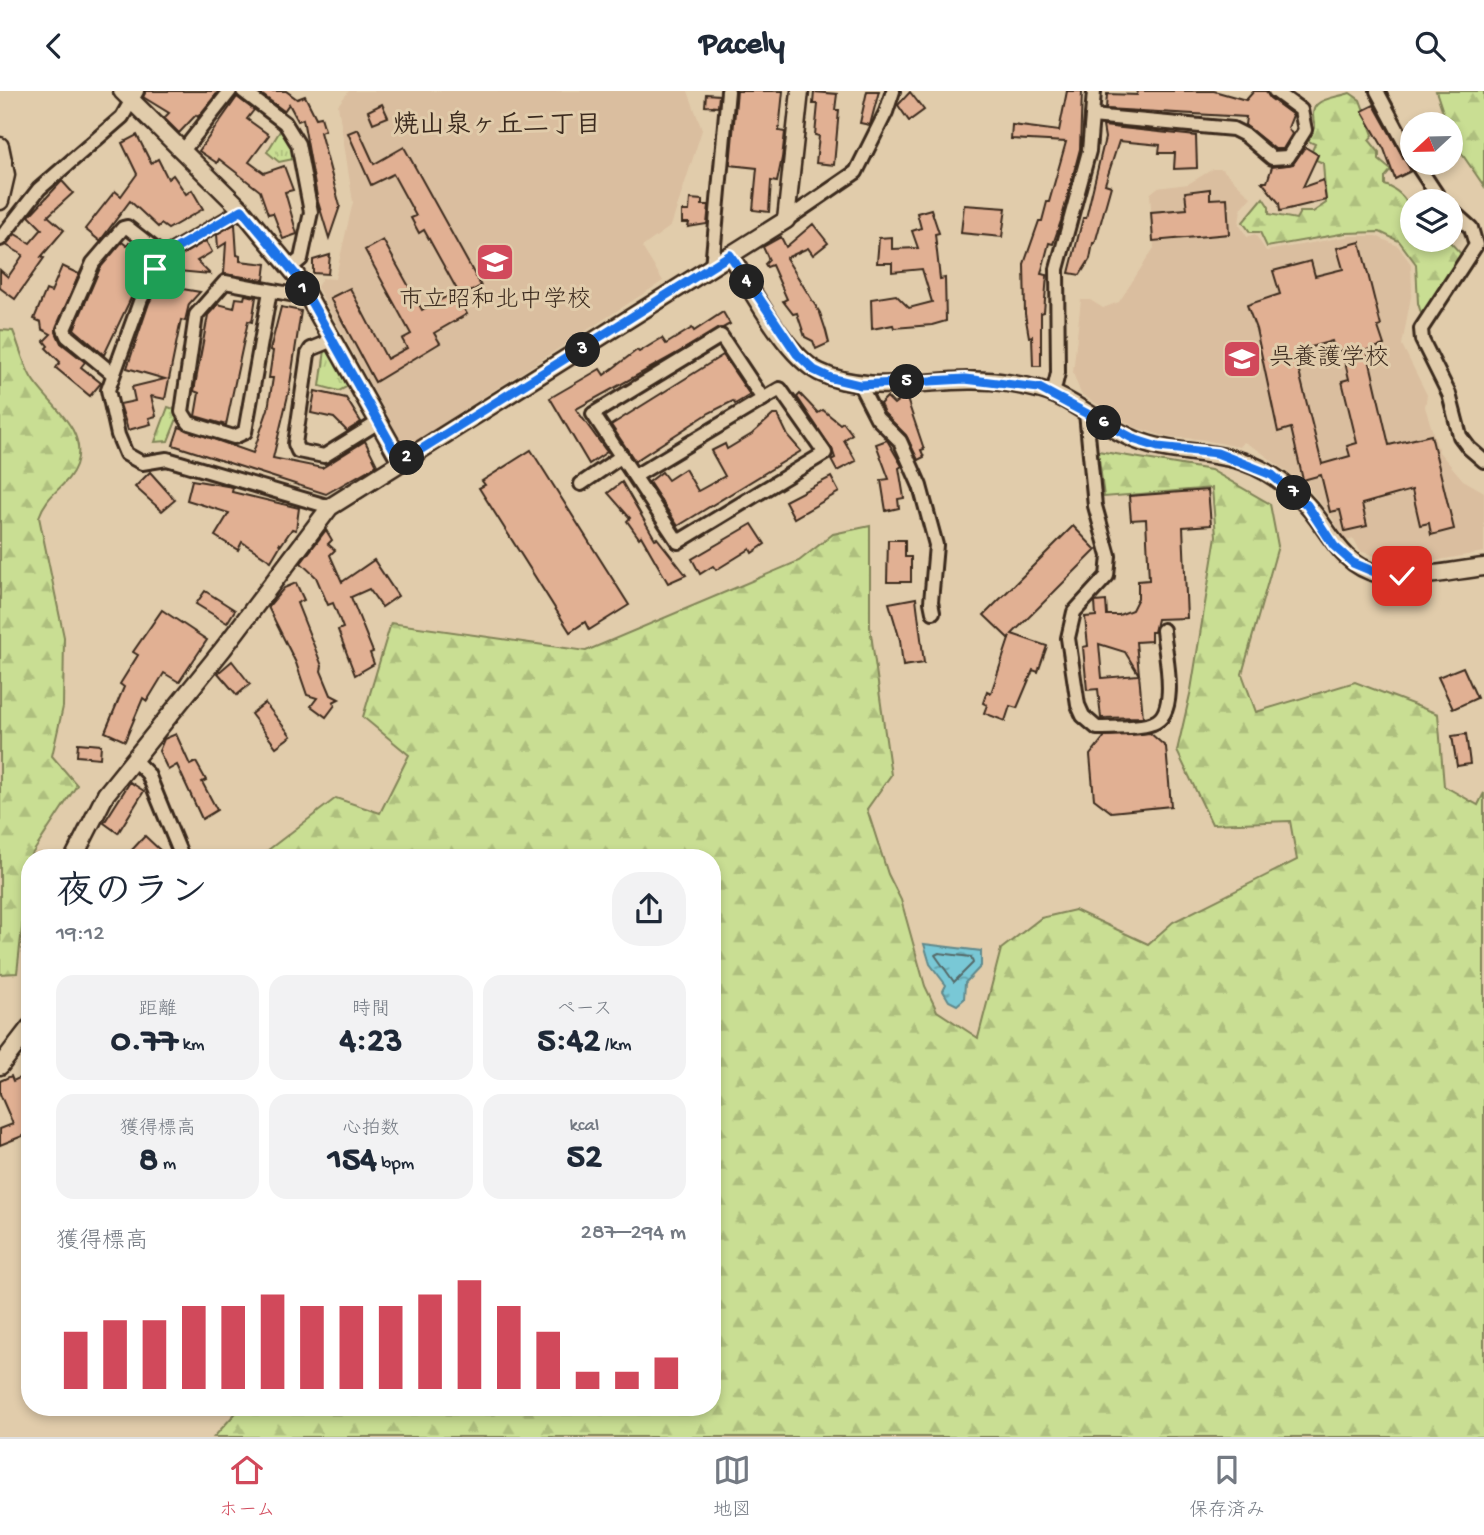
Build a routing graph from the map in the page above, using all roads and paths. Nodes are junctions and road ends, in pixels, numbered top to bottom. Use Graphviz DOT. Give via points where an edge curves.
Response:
graph roads {
  1 [pos="230,91"];
  2 [pos="243,91"];
  3 [pos="728,91"];
  4 [pos="800,91"];
  5 [pos="893,91"];
  6 [pos="1275,91"];
  7 [pos="1377,91"];
  8 [pos="1094,92"];
  9 [pos="130,95"];
  10 [pos="1092,116"];
  11 [pos="1400,134"];
  12 [pos="0,146"];
  13 [pos="182,152"];
  14 [pos="0,201"];
  15 [pos="242,210"];
  16 [pos="786,220"];
  17 [pos="1463,221"];
  18 [pos="0,239"];
  19 [pos="730,255"];
  20 [pos="164,257"];
  21 [pos="712,267"];
  22 [pos="290,268"];
  23 [pos="303,290"];
  24 [pos="270,291"];
  25 [pos="333,340"];
  26 [pos="113,374"];
  27 [pos="860,385"];
  28 [pos="1053,394"];
  29 [pos="763,398"];
  30 [pos="1086,412"];
  31 [pos="377,423"];
  32 [pos="621,456"];
  33 [pos="1484,461"];
  34 [pos="401,462"];
  35 [pos="635,476"];
  36 [pos="581,484"];
  37 [pos="330,507"];
  38 [pos="1484,567"];
  39 [pos="933,612"];
  40 [pos="1163,630"];
  41 [pos="134,760"];
  42 [pos="78,849"];
  43 [pos="179,849"];
  44 [pos="21,1039"];
  45 [pos="0,1066"];
  1 -- 13 [label="street"];
  2 -- 22 [label="street" via="285,123 298,144 311,212 301,259"];
  3 -- 21 [label="street"];
  4 -- 16 [label="street"];
  5 -- 16 [label="street" via="856,172"];
  6 -- 10 [label="street" via="1301,110 1305,130 1288,157 1272,158 1233,129"];
  7 -- 11 [label="street"];
  8 -- 10 [label="street"];
  9 -- 13 [label="street"];
  9 -- 18 [label="street" via="122,117 39,189"];
  10 -- 28 [label="street" via="1089,151 1058,269 1058,373"];
  12 -- 14 [label="street" via="6,175"];
  13 -- 15 [label="street"];
  15 -- 20 [label="street"];
  15 -- 22 [label="street"];
  16 -- 19 [label="street"];
  17 -- 33 [label="street" via="1471,228 1476,245 1424,323 1422,339 1449,394 1460,436"];
  19 -- 21 [label="street"];
  19 -- 27 [label="street" via="797,354 814,370"];
  20 -- 26 [label="street" via="141,299"];
  20 -- 26 [label="street" via="123,228 93,263 64,329"];
  21 -- 34 [label="street"];
  22 -- 23 [label="street"];
  23 -- 24 [label="street" via="296,295"];
  23 -- 25 [label="street"];
  24 -- 24 [label="street" via="225,282 196,315 182,412 189,423 234,437 245,432"];
  25 -- 31 [label="street"];
  25 -- 31 [label="street" via="307,354 295,444 298,451 324,456"];
  26 -- 37 [label="street" via="108,390 118,435 126,454 134,459 142,463 167,459"];
  27 -- 28 [label="street" via="965,379"];
  27 -- 39 [label="street" via="877,418 900,441 920,486 936,545"];
  28 -- 30 [label="street"];
  29 -- 32 [label="street" via="721,336 593,414"];
  29 -- 35 [label="street"];
  29 -- 35 [label="street" via="780,390 825,453 678,542"];
  30 -- 38 [label="street" via="1136,440 1217,453 1272,475 1307,505 1334,546 1353,563 1377,573 1402,576"];
  30 -- 40 [label="street" via="1094,506 1109,556 1107,576 1074,612 1068,639 1077,705 1097,728 1152,724 1163,717 1170,702"];
  31 -- 34 [label="street"];
  32 -- 35 [label="street"];
  32 -- 36 [label="street"];
  34 -- 37 [label="street"];
  37 -- 41 [label="street"];
  41 -- 42 [label="street" via="106,795"];
  41 -- 43 [label="street" via="148,773"];
  44 -- 45 [label="street"];
}
